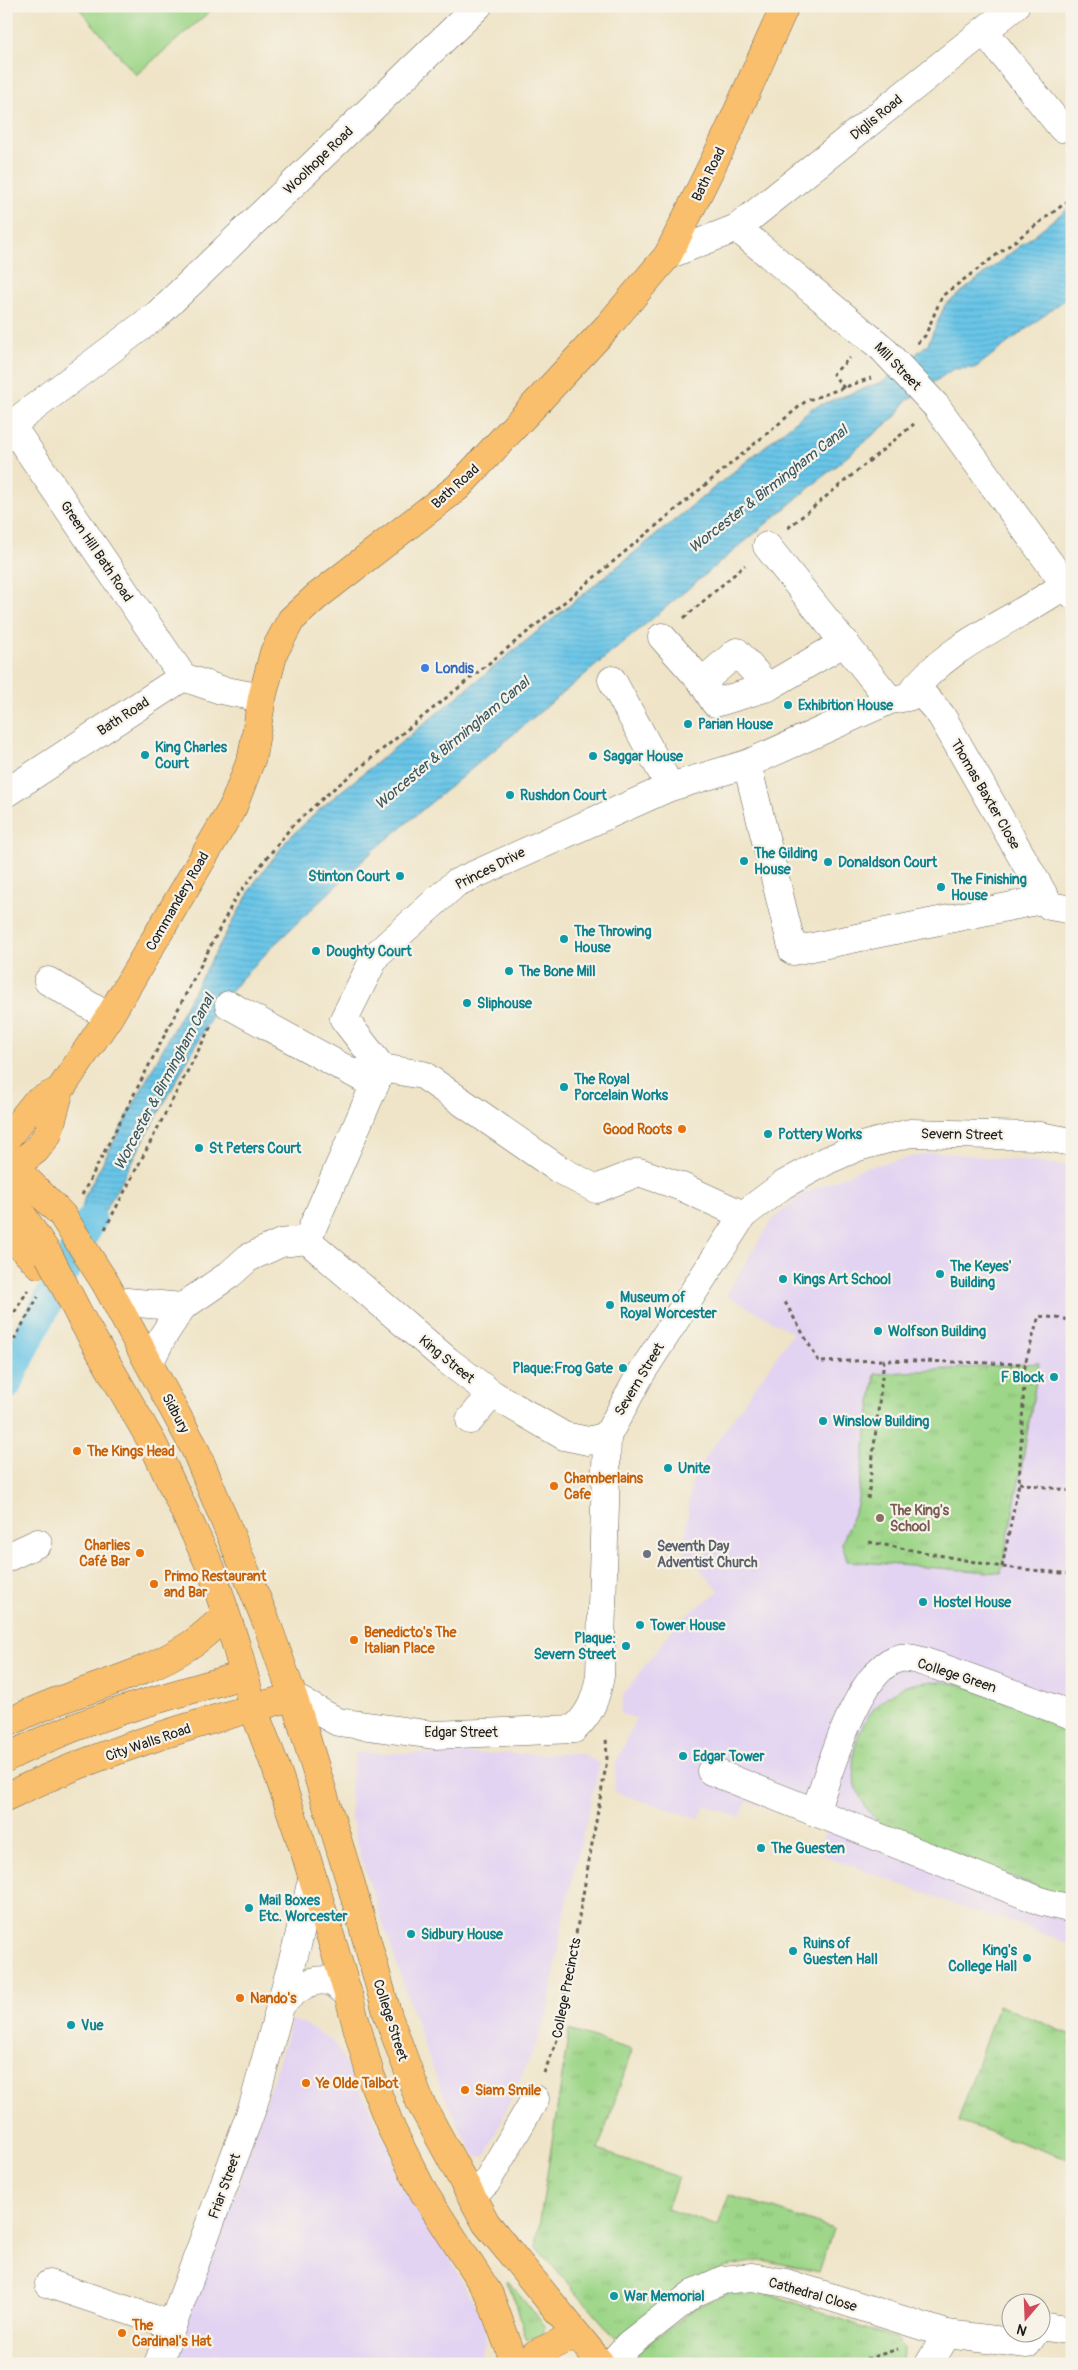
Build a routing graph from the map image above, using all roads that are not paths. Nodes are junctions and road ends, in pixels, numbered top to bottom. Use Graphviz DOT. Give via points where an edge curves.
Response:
graph roads {
  1 [pos="478,6"];
  2 [pos="785,6"];
  3 [pos="1015,6"];
  4 [pos="984,31"];
  5 [pos="1062,128"];
  6 [pos="737,228"];
  7 [pos="668,255"];
  8 [pos="158,314"];
  9 [pos="8,427"];
  10 [pos="767,546"];
  11 [pos="1070,586"];
  12 [pos="662,636"];
  13 [pos="844,642"];
  14 [pos="183,677"];
  15 [pos="612,680"];
  16 [pos="702,682"];
  17 [pos="768,687"];
  18 [pos="916,687"];
  19 [pos="262,698"];
  20 [pos="890,700"];
  21 [pos="747,764"];
  22 [pos="670,787"];
  23 [pos="6,793"];
  24 [pos="1056,905"];
  25 [pos="48,981"];
  26 [pos="229,1005"];
  27 [pos="109,1017"];
  28 [pos="379,1077"];
  29 [pos="60,1090"];
  30 [pos="6,1139"];
  31 [pos="1072,1142"];
  32 [pos="8,1171"];
  33 [pos="743,1215"];
  34 [pos="15,1223"];
  35 [pos="307,1240"];
  36 [pos="111,1292"];
  37 [pos="182,1307"];
  38 [pos="149,1363"];
  39 [pos="492,1394"];
  40 [pos="470,1420"];
  41 [pos="607,1436"];
  42 [pos="38,1543"];
  43 [pos="6,1558"];
  44 [pos="226,1616"];
  45 [pos="244,1675"];
  46 [pos="600,1676"];
  47 [pos="293,1696"];
  48 [pos="253,1708"];
  49 [pos="1072,1715"];
  50 [pos="8,1719"];
  51 [pos="6,1758"];
  52 [pos="711,1771"];
  53 [pos="6,1797"];
  54 [pos="814,1812"];
  55 [pos="312,1878"];
  56 [pos="1072,1909"];
  57 [pos="348,1994"];
  58 [pos="280,2006"];
  59 [pos="535,2099"];
  60 [pos="470,2194"];
  61 [pos="49,2284"];
  62 [pos="172,2325"];
  63 [pos="1050,2328"];
  64 [pos="1072,2331"];
  65 [pos="575,2334"];
  66 [pos="946,2334"];
  67 [pos="1000,2341"];
  68 [pos="1011,2342"];
  69 [pos="1028,2342"];
  70 [pos="600,2362"];
  71 [pos="158,2364"];
  72 [pos="515,2364"];
  73 [pos="527,2364"];
  74 [pos="929,2364"];
  1 -- 8 [label="street, Woolhope Road"];
  2 -- 7 [label="main road, Bath Road"];
  3 -- 4 [label="street, Diglis Road"];
  4 -- 5 [label="street"];
  4 -- 6 [label="street, Diglis Road"];
  6 -- 7 [label="street"];
  6 -- 11 [label="street, Mill Street, bridge" via="877,344 936,406"];
  7 -- 19 [label="main road, Bath Road" via="608,326 458,487 291,620 274,652"];
  8 -- 9 [label="street, Green Hill Bath Road"];
  9 -- 14 [label="street, Green Hill Bath Road"];
  10 -- 13 [label="street"];
  11 -- 18 [label="street, Princes Drive" via="948,656"];
  12 -- 16 [label="street"];
  13 -- 17 [label="street"];
  13 -- 20 [label="street"];
  14 -- 19 [label="street" via="221,690"];
  14 -- 23 [label="street, Bath Road"];
  15 -- 22 [label="street"];
  16 -- 17 [label="street" via="715,703"];
  16 -- 17 [label="street" via="737,652"];
  18 -- 20 [label="street, Princes Drive" via="908,697"];
  18 -- 24 [label="street, Thomas Baxter Close" via="941,715"];
  19 -- 27 [label="main road, Commandery Road" via="252,757 233,807"];
  20 -- 21 [label="street, Princes Drive"];
  21 -- 22 [label="street, Princes Drive"];
  21 -- 24 [label="street" via="793,951"];
  22 -- 28 [label="street, Princes Drive" via="456,883 376,955 344,1019"];
  25 -- 27 [label="street"];
  26 -- 28 [label="street"];
  27 -- 29 [label="main road, Commandery Road"];
  28 -- 33 [label="street" via="423,1074 560,1170 596,1189 639,1172 682,1187"];
  28 -- 35 [label="street"];
  29 -- 30 [label="main road, Commandery Road" via="35,1103"];
  29 -- 32 [label="main road, Commandery Road" via="48,1134 36,1150"];
  31 -- 33 [label="street, Severn Street" via="1040,1136 910,1133 858,1147 828,1160 783,1185"];
  32 -- 34 [label="main road"];
  32 -- 36 [label="main road, Sidbury, bridge" via="72,1206 90,1258"];
  33 -- 41 [label="street, Severn Street" via="640,1375"];
  34 -- 44 [label="main road, bridge" via="44,1260 153,1444 210,1568"];
  35 -- 37 [label="street" via="280,1243 248,1258"];
  35 -- 39 [label="street, King Street" via="448,1361"];
  36 -- 37 [label="street"];
  36 -- 38 [label="main road, Sidbury"];
  37 -- 38 [label="street"];
  38 -- 47 [label="main road, Sidbury" via="195,1449 266,1621"];
  39 -- 40 [label="street"];
  39 -- 41 [label="street, King Street" via="564,1436 588,1442"];
  41 -- 46 [label="street, Severn Street"];
  42 -- 43 [label="street"];
  44 -- 45 [label="main road"];
  44 -- 50 [label="main road" via="190,1645 147,1667"];
  45 -- 47 [label="main road"];
  45 -- 48 [label="main road"];
  45 -- 51 [label="main road" via="136,1705 47,1736"];
  46 -- 47 [label="street, Edgar Street" via="596,1699 587,1717 574,1729 434,1734 338,1722"];
  47 -- 48 [label="main road, City Walls Road"];
  47 -- 60 [label="main road, College Street" via="388,2016 420,2102"];
  48 -- 53 [label="main road, City Walls Road" via="52,1775"];
  48 -- 55 [label="main road"];
  49 -- 54 [label="street, College Green" via="937,1666 900,1658 881,1668 866,1684"];
  52 -- 54 [label="street"];
  54 -- 56 [label="street" via="1043,1902"];
  55 -- 57 [label="main road"];
  55 -- 58 [label="street, Friar Street"];
  57 -- 58 [label="street" via="331,1982 312,1982 295,1990"];
  57 -- 72 [label="main road" via="370,2074 392,2130 424,2193 489,2294"];
  58 -- 62 [label="street, Friar Street" via="253,2106 191,2297"];
  59 -- 60 [label="street" via="486,2183"];
  60 -- 65 [label="main road, College Street" via="486,2222"];
  61 -- 62 [label="street"];
  62 -- 71 [label="street, Friar Street"];
  63 -- 64 [label="street"];
  65 -- 70 [label="main road, College Street"];
  65 -- 73 [label="main road" via="534,2354"];
  66 -- 67 [label="street, Cathedral Close"];
  66 -- 70 [label="street, Cathedral Close" via="786,2284 752,2277 722,2280 694,2293 628,2345"];
  66 -- 74 [label="street"];
  68 -- 69 [label="street, Cathedral Close"];
}
